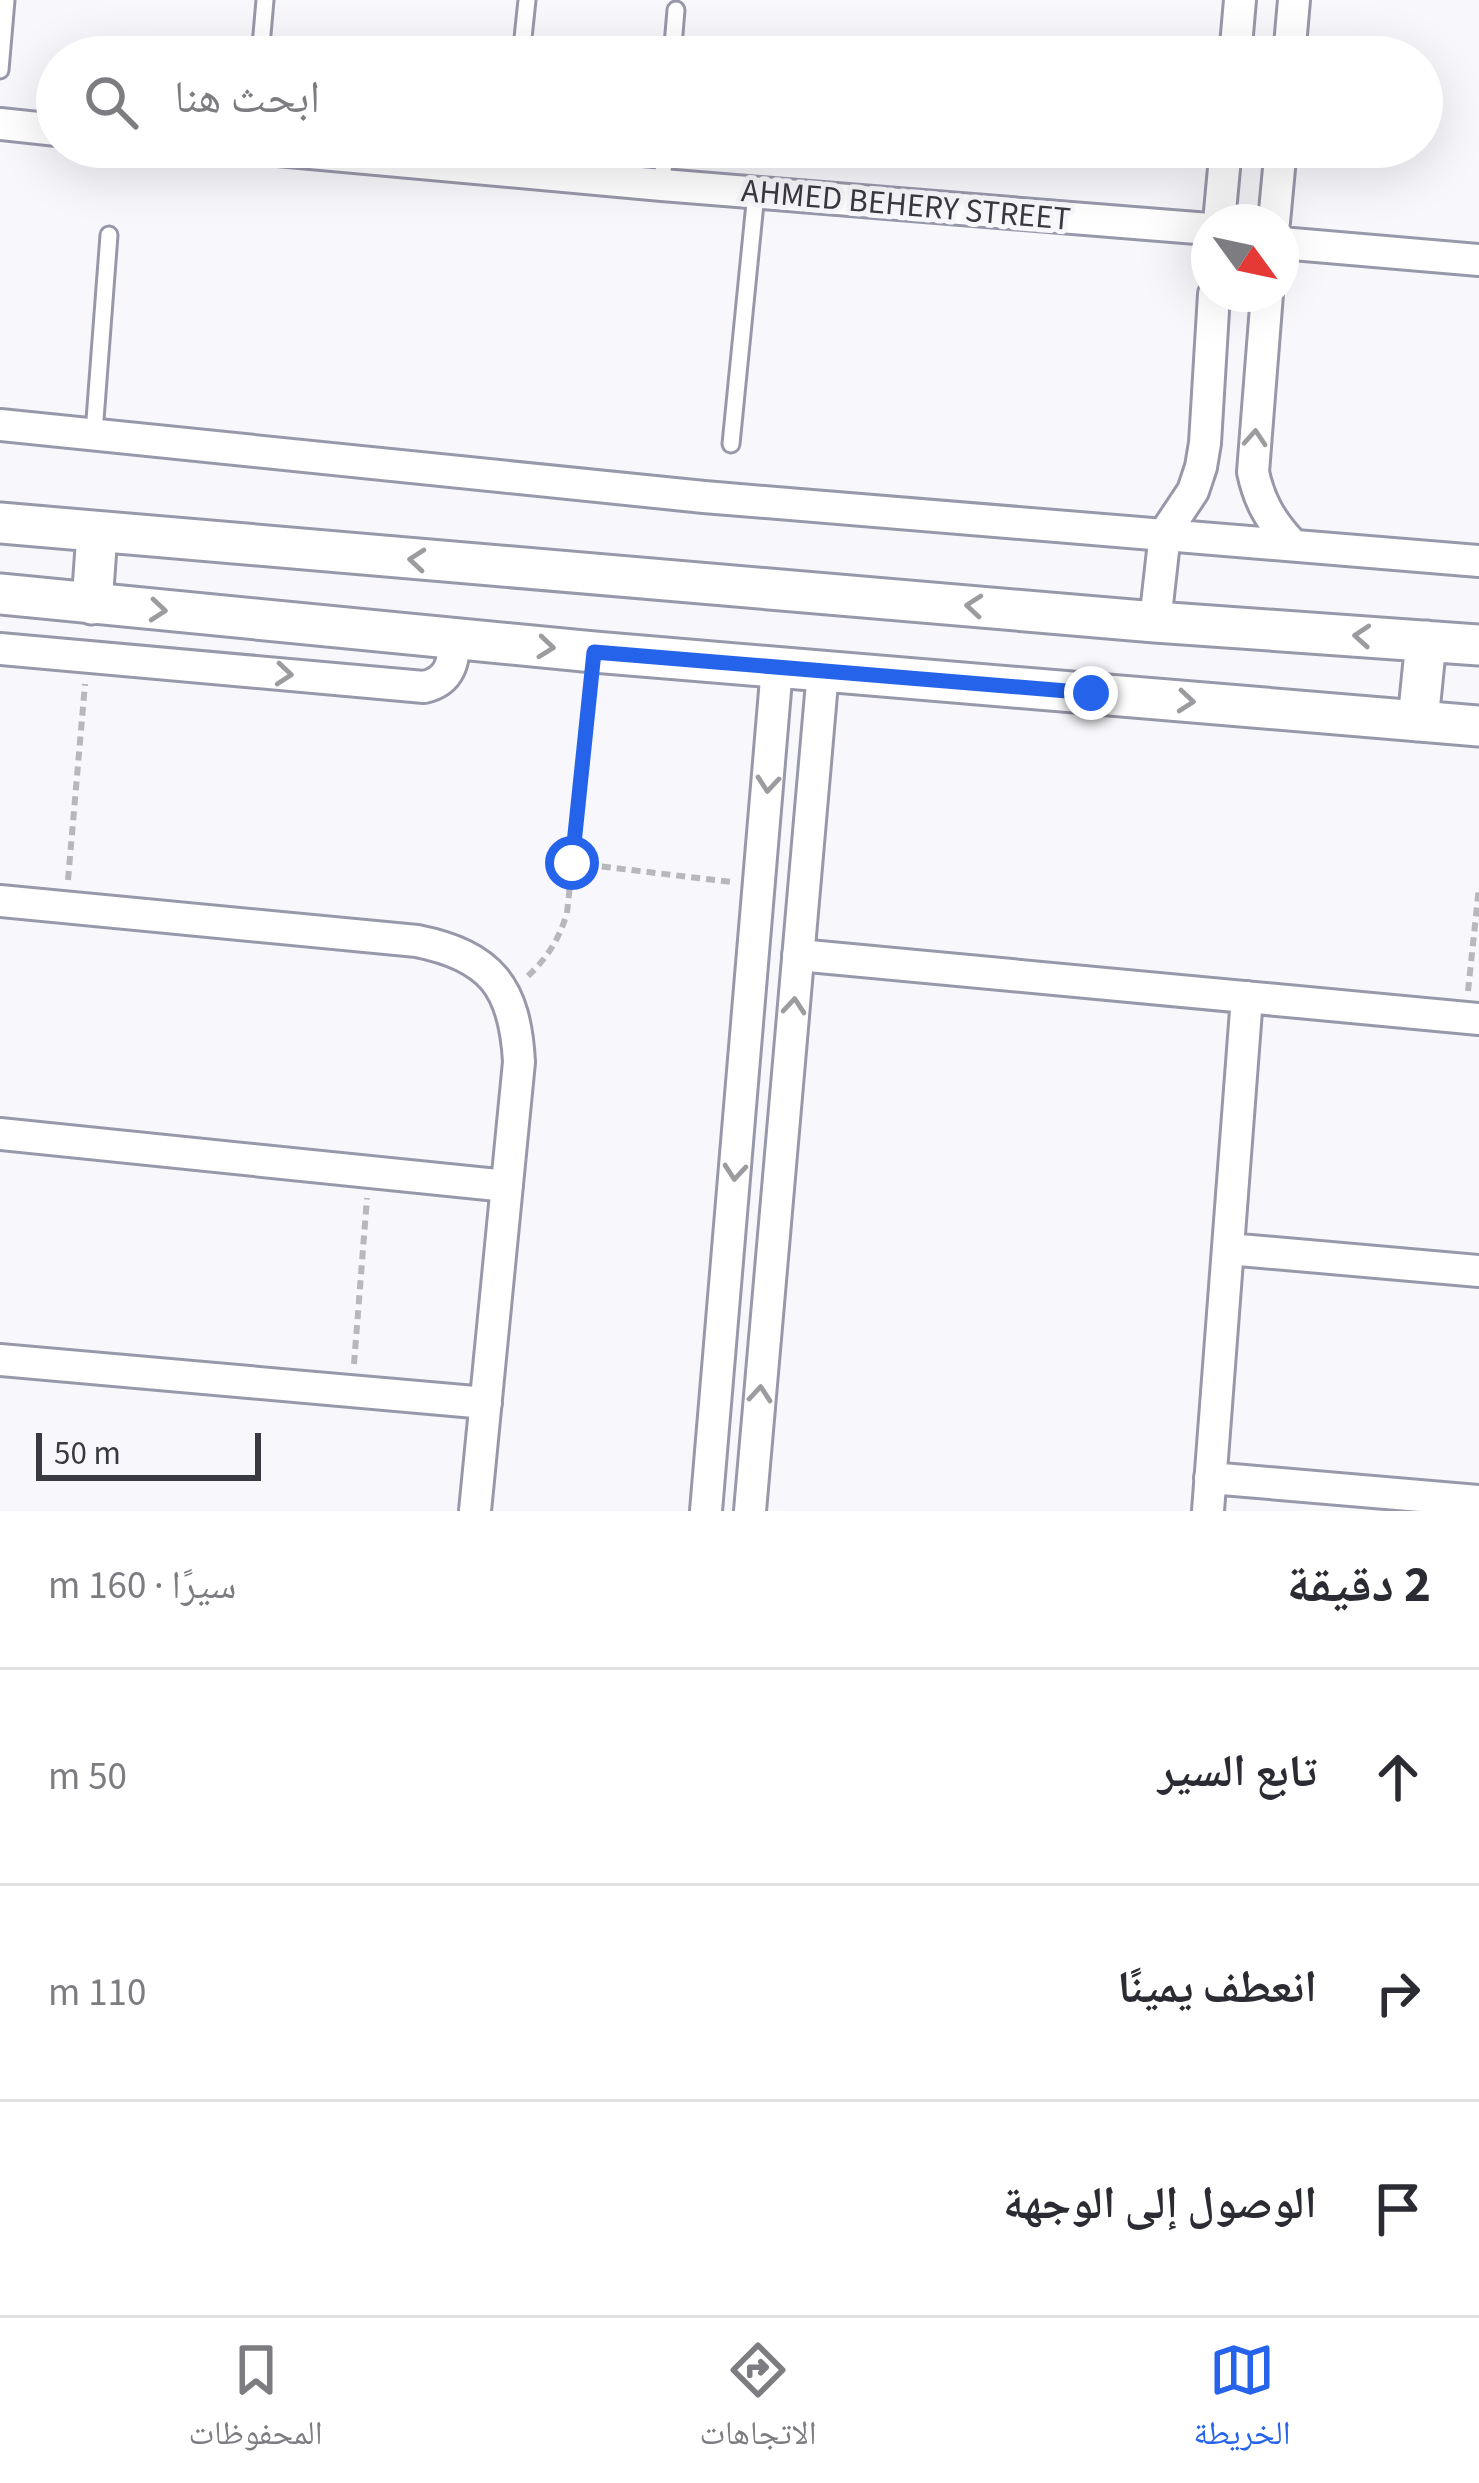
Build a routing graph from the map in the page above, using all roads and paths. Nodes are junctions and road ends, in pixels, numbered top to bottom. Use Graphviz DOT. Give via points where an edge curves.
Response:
graph roads {
  1 [pos="6,0"];
  2 [pos="265,0"];
  3 [pos="527,0"];
  4 [pos="1240,0"];
  5 [pos="1294,0"];
  6 [pos="676,10"];
  7 [pos="262,36"];
  8 [pos="523,36"];
  9 [pos="674,36"];
  10 [pos="1237,36"];
  11 [pos="1290,36"];
  12 [pos="0,70"];
  13 [pos="0,124"];
  14 [pos="36,128"];
  15 [pos="563,168"];
  16 [pos="663,168"];
  17 [pos="1224,168"];
  18 [pos="1278,168"];
  19 [pos="662,185"];
  20 [pos="756,193"];
  21 [pos="1221,204"];
  22 [pos="1275,204"];
  23 [pos="1191,228"];
  24 [pos="109,235"];
  25 [pos="1299,245"];
  26 [pos="1479,260"];
  27 [pos="1213,312"];
  28 [pos="1266,312"];
  29 [pos="0,425"];
  30 [pos="94,434"];
  31 [pos="731,444"];
  32 [pos="0,523"];
  33 [pos="98,533"];
  34 [pos="1165,533"];
  35 [pos="1292,544"];
  36 [pos="1479,561"];
  37 [pos="0,594"];
  38 [pos="92,604"];
  39 [pos="1155,622"];
  40 [pos="455,638"];
  41 [pos="1426,641"];
  42 [pos="1479,646"];
  43 [pos="0,649"];
  44 [pos="594,652"];
  45 [pos="88,656"];
  46 [pos="777,667"];
  47 [pos="823,670"];
  48 [pos="1418,721"];
  49 [pos="1479,726"];
  50 [pos="572,863"];
  51 [pos="759,885"];
  52 [pos="1479,887"];
  53 [pos="0,901"];
  54 [pos="66,907"];
  55 [pos="798,956"];
  56 [pos="503,991"];
  57 [pos="1247,998"];
  58 [pos="1472,1018"];
  59 [pos="0,1134"];
  60 [pos="369,1172"];
  61 [pos="507,1186"];
  62 [pos="1228,1249"];
  63 [pos="1479,1271"];
  64 [pos="0,1360"];
  65 [pos="352,1391"];
  66 [pos="486,1403"];
  67 [pos="1210,1478"];
  68 [pos="1479,1501"];
  69 [pos="475,1511"];
  70 [pos="706,1511"];
  71 [pos="750,1511"];
  72 [pos="1208,1511"];
  1 -- 12 [label="lane"];
  2 -- 7 [label="lane"];
  3 -- 8 [label="lane"];
  4 -- 10 [label="street"];
  5 -- 11 [label="street"];
  6 -- 9 [label="lane"];
  13 -- 14 [label="street"];
  15 -- 19 [label="street, AHMED BEHERY STREET"];
  16 -- 19 [label="lane"];
  17 -- 21 [label="street"];
  18 -- 22 [label="street"];
  19 -- 20 [label="street, AHMED BEHERY STREET"];
  20 -- 23 [label="street, AHMED BEHERY STREET"];
  20 -- 31 [label="lane"];
  24 -- 30 [label="lane"];
  25 -- 26 [label="street"];
  27 -- 34 [label="street" via="1201,467"];
  35 -- 28 [label="street, one-way" via="1266,512 1253,472"];
  29 -- 30 [label="street"];
  30 -- 34 [label="street"];
  32 -- 33 [label="street"];
  33 -- 38 [label="street"];
  39 -- 33 [label="street, one-way"];
  34 -- 35 [label="street"];
  34 -- 39 [label="street"];
  35 -- 36 [label="street"];
  37 -- 38 [label="street"];
  38 -- 40 [label="street, one-way"];
  41 -- 39 [label="street, one-way"];
  40 -- 44 [label="street, one-way"];
  45 -- 40 [label="street, one-way" via="424,687 449,671"];
  41 -- 42 [label="street"];
  41 -- 48 [label="street"];
  43 -- 45 [label="street"];
  44 -- 46 [label="street"];
  44 -- 50 [label="path"];
  45 -- 54 [label="path"];
  46 -- 47 [label="street"];
  46 -- 51 [label="street, one-way"];
  47 -- 48 [label="street, one-way"];
  47 -- 55 [label="street"];
  48 -- 49 [label="street"];
  50 -- 51 [label="path"];
  50 -- 56 [label="path" via="559,938 526,978"];
  51 -- 70 [label="street, one-way"];
  52 -- 58 [label="path"];
  53 -- 54 [label="street"];
  54 -- 56 [label="street" via="417,941 481,965"];
  55 -- 57 [label="street"];
  71 -- 55 [label="street, one-way"];
  56 -- 61 [label="street" via="517,1025 519,1062"];
  57 -- 58 [label="street"];
  57 -- 62 [label="street"];
  59 -- 60 [label="street"];
  60 -- 61 [label="street"];
  60 -- 65 [label="path"];
  61 -- 66 [label="street"];
  62 -- 63 [label="street"];
  62 -- 67 [label="street"];
  64 -- 65 [label="street"];
  65 -- 66 [label="street"];
  66 -- 69 [label="street"];
  67 -- 68 [label="street"];
  67 -- 72 [label="street"];
}
